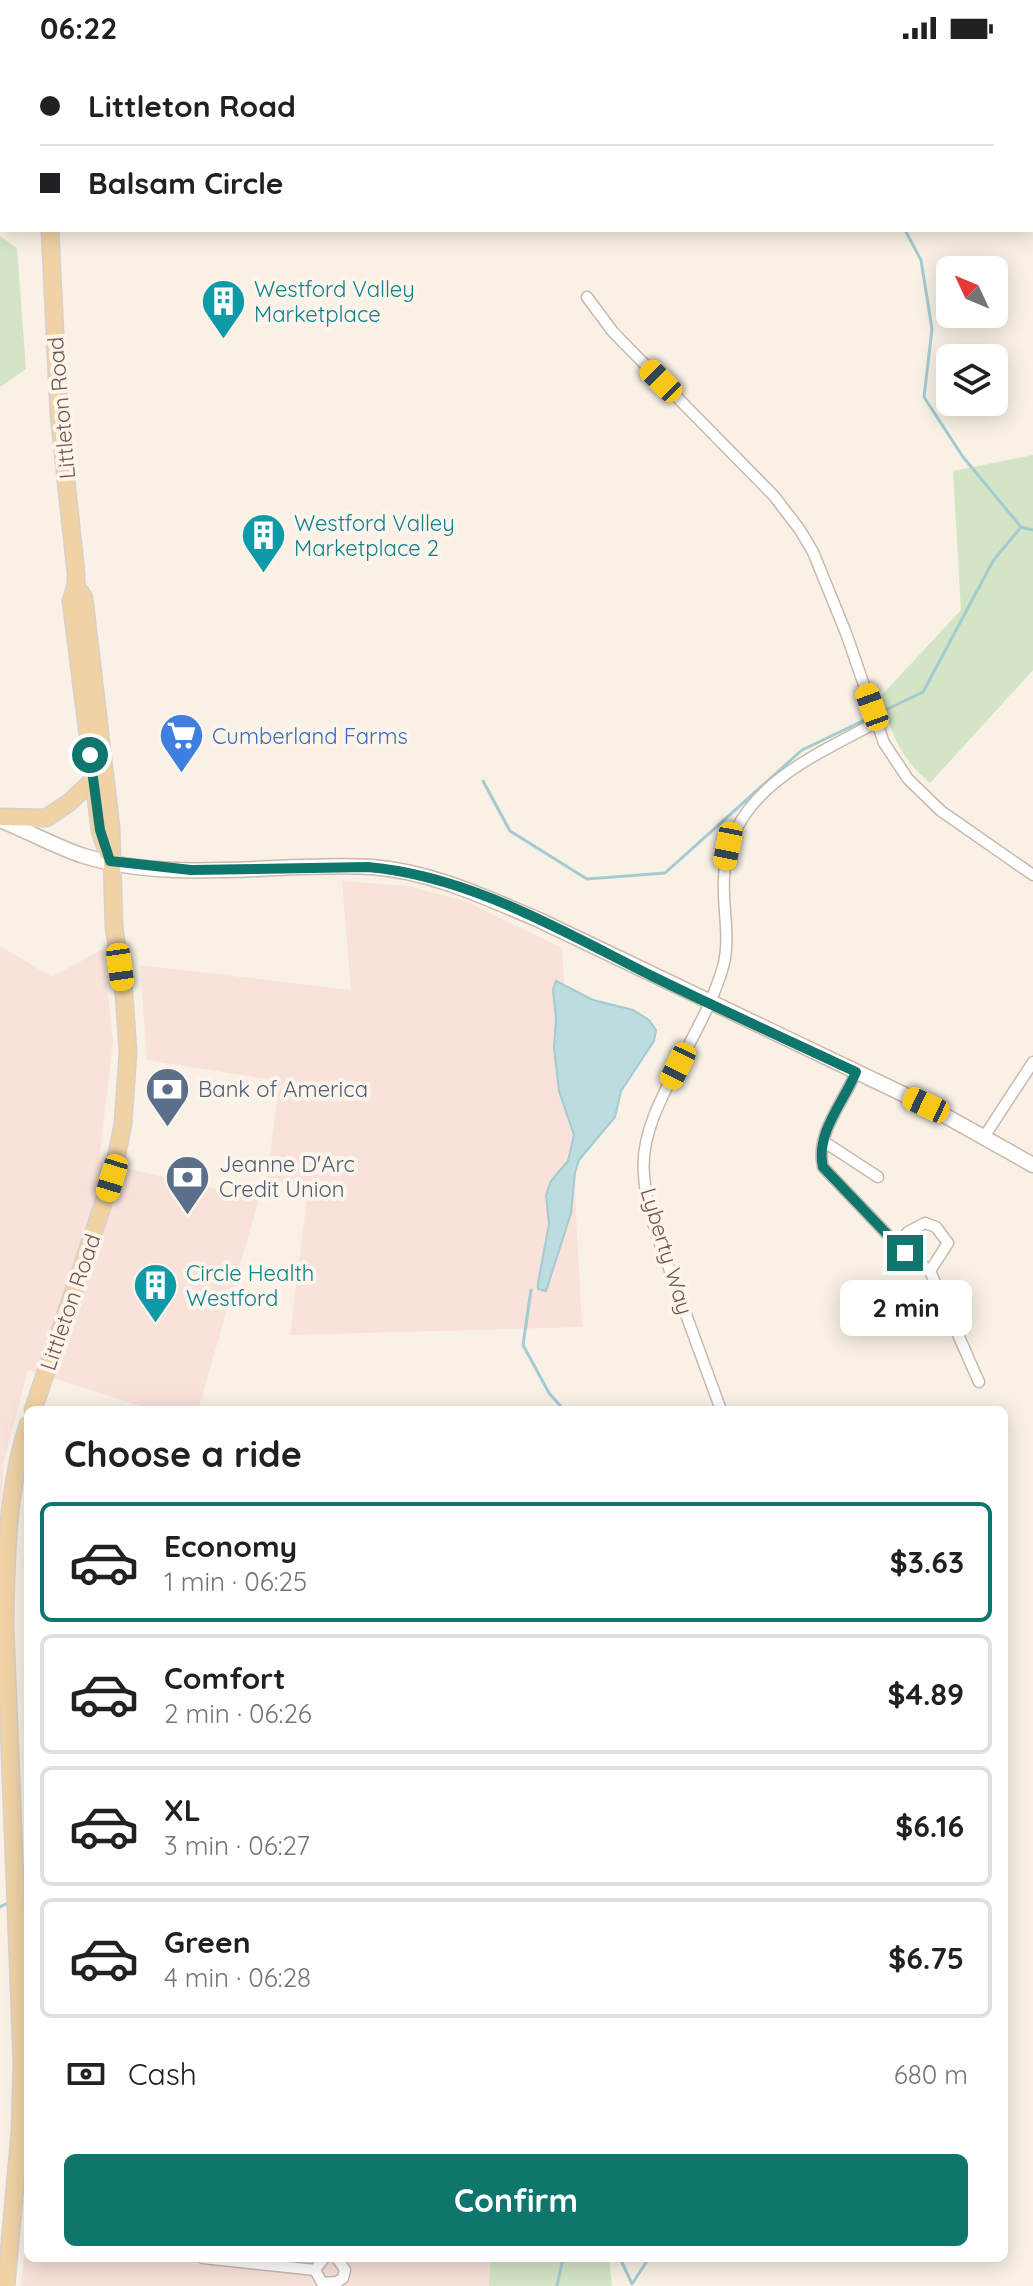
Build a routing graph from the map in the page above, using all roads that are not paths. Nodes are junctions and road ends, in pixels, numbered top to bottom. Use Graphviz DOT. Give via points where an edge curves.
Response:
graph roads {
  1 [pos="50,232"];
  2 [pos="587,297"];
  3 [pos="76,585"];
  4 [pos="877,722"];
  5 [pos="93,780"];
  6 [pos="0,818"];
  7 [pos="110,861"];
  8 [pos="1033,875"];
  9 [pos="708,1003"];
  10 [pos="1033,1062"];
  11 [pos="856,1072"];
  12 [pos="984,1137"];
  13 [pos="823,1141"];
  14 [pos="1033,1165"];
  15 [pos="878,1177"];
  16 [pos="898,1244"];
  17 [pos="930,1271"];
  18 [pos="979,1382"];
  19 [pos="34,1406"];
  20 [pos="720,1406"];
  21 [pos="24,1442"];
  22 [pos="21,2202"];
  23 [pos="240,2262"];
  24 [pos="321,2262"];
  25 [pos="340,2262"];
  26 [pos="315,2270"];
  27 [pos="328,2285"];
  28 [pos="6,2286"];
  1 -- 3 [label="main road, Littleton Road" via="58,405"];
  2 -- 4 [label="street" via="613,332 764,485 800,530"];
  3 -- 5 [label="main road, Littleton Road" via="71,601"];
  3 -- 7 [label="main road, Littleton Road" via="86,613 111,827"];
  4 -- 8 [label="street" via="894,762 915,787"];
  4 -- 9 [label="street, Lyberty Way" via="790,769 766,789 734,831 723,880 723,965"];
  5 -- 6 [label="main road" via="46,818"];
  5 -- 7 [label="main road, Littleton Road"];
  6 -- 7 [label="main road" via="84,856"];
  7 -- 9 [label="main road" via="191,870 368,867 431,878 539,920"];
  7 -- 19 [label="main road, Littleton Road" via="128,1052 120,1144"];
  9 -- 11 [label="main road"];
  9 -- 20 [label="street, Lyberty Way" via="654,1115 644,1174 656,1233"];
  10 -- 12 [label="street"];
  11 -- 12 [label="main road"];
  11 -- 13 [label="street"];
  12 -- 14 [label="main road"];
  13 -- 15 [label="street"];
  13 -- 16 [label="street" via="821,1159 828,1174"];
  16 -- 17 [label="street"];
  16 -- 17 [label="street" via="925,1223 936,1227 948,1243"];
  17 -- 18 [label="street"];
  21 -- 22 [label="main road" via="12,1495 5,1592 22,2062"];
  22 -- 28 [label="main road"];
  23 -- 26 [label="street"];
  24 -- 26 [label="street"];
  25 -- 27 [label="street" via="345,2274"];
  26 -- 27 [label="street"];
}
